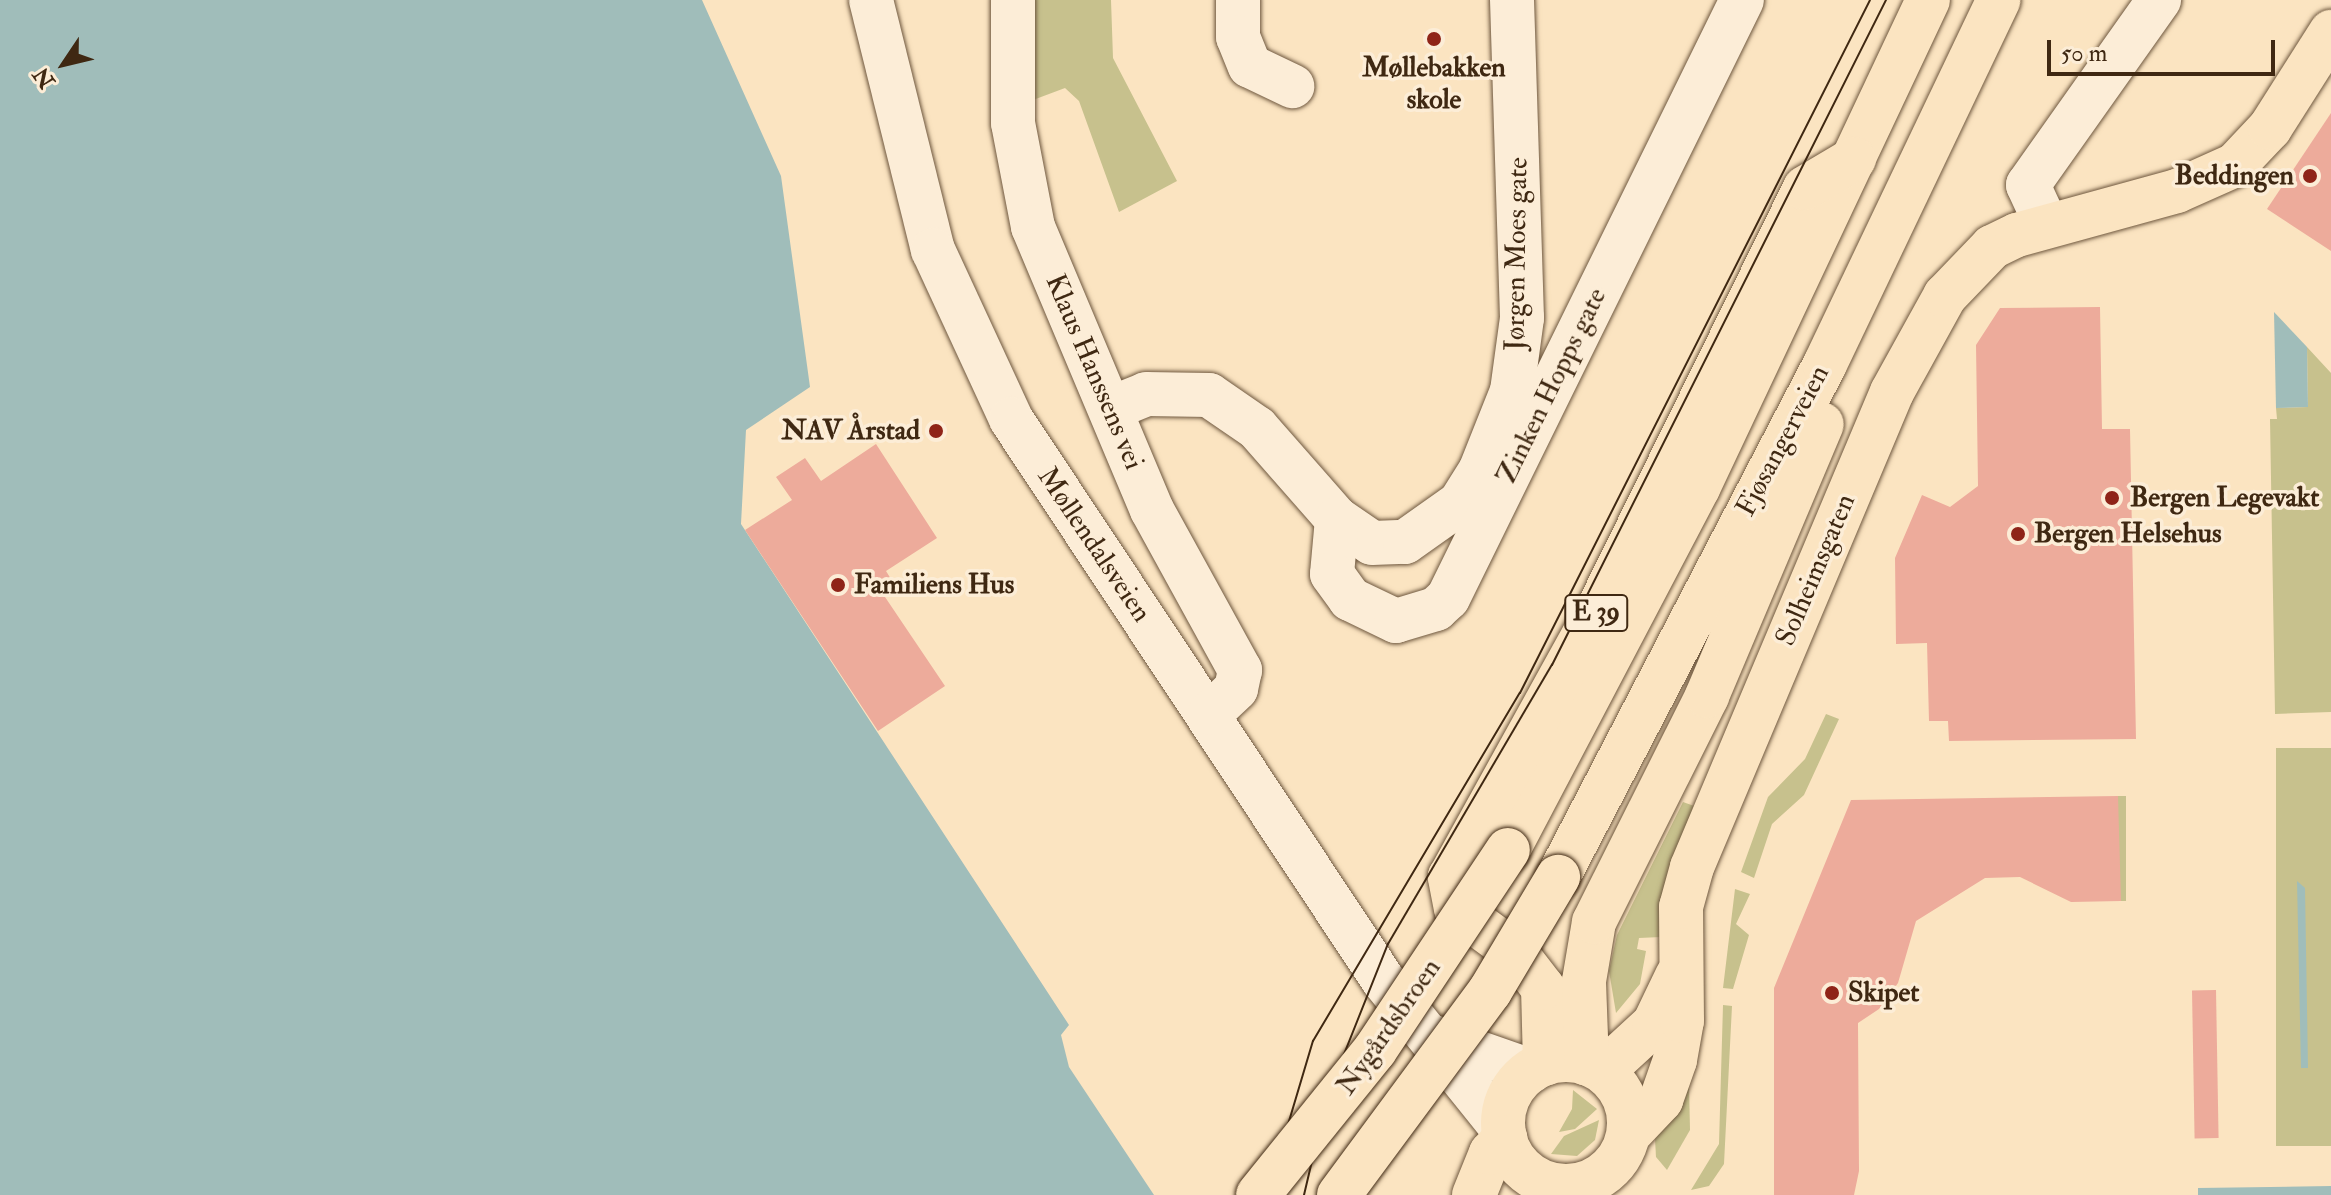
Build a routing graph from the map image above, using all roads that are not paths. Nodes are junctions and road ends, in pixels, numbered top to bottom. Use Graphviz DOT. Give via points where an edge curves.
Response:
graph roads {
  1 [pos="871,0"];
  2 [pos="1013,0"];
  3 [pos="1238,0"];
  4 [pos="1512,0"];
  5 [pos="1742,0"];
  6 [pos="1928,0"];
  7 [pos="1999,0"];
  8 [pos="2159,0"];
  9 [pos="2331,32"];
  10 [pos="1292,86"];
  11 [pos="1854,159"];
  12 [pos="2046,224"];
  13 [pos="1825,364"];
  14 [pos="1112,408"];
  15 [pos="1337,519"];
  16 [pos="1210,713"];
  17 [pos="1508,850"];
  18 [pos="1594,922"];
  19 [pos="1516,953"];
  20 [pos="1678,973"];
  21 [pos="1428,1035"];
  22 [pos="1567,1067"];
  23 [pos="1504,1133"];
  24 [pos="1629,1134"];
  25 [pos="1570,1191"];
  26 [pos="1258,1195"];
  27 [pos="1339,1195"];
  28 [pos="1474,1195"];
  1 -- 16 [label="street, Møllendalsveien" via="914,188 970,338 1055,491"];
  2 -- 14 [label="street, Klaus Hanssens vei" via="1013,123 1022,186 1050,272"];
  3 -- 10 [label="street" via="1238,37 1250,66"];
  4 -- 15 [label="street, Jørgen Moes gate" via="1522,318 1512,391 1481,469 1440,522 1388,546 1357,536"];
  5 -- 15 [label="street, Zinken Hopps gate" via="1448,598 1436,609 1396,621 1350,599 1332,574"];
  6 -- 11 [label="main road, Fjøsangerveien / E 39"];
  7 -- 13 [label="main road, Fjøsangerveien"];
  8 -- 12 [label="street" via="2028,185"];
  9 -- 12 [label="main road, Solheimsgaten" via="2270,128 2235,165 2177,191"];
  11 -- 17 [label="main road, Fjøsangerveien / E 39" via="1698,488"];
  11 -- 19 [label="main road, E 39" via="1805,188 1597,611 1450,877 1456,909"];
  12 -- 20 [label="main road, Solheimsgaten" via="1992,247 1971,265 1929,321 1892,392 1692,867 1681,907"];
  13 -- 18 [label="main road" via="1832,402 1707,696"];
  13 -- 27 [label="main road, Fjøsangerveien, bridge" via="1558,877 1482,1002"];
  14 -- 15 [label="street, Jørgen Moes gate" via="1146,394 1209,395 1257,428"];
  14 -- 16 [label="street, Klaus Hanssens vei" via="1152,510 1240,670 1236,689"];
  16 -- 21 [label="street, Møllendalsveien" via="1383,980"];
  17 -- 26 [label="main road, Nygårdsbroen / E 39, bridge" via="1375,1050"];
  18 -- 19 [label="main road" via="1555,946"];
  18 -- 22 [label="main road"];
  19 -- 22 [label="main road, E 39" via="1547,1004"];
  20 -- 22 [label="main road, Solheimsgaten" via="1654,1024"];
  20 -- 24 [label="main road, Solheimsgaten" via="1682,1021 1675,1060 1661,1100"];
  21 -- 22 [label="street"];
  21 -- 23 [label="street, Møllendalsveien"];
  22 -- 23 [label="main road" via="1509,1096"];
  22 -- 24 [label="main road" via="1625,1099"];
  23 -- 25 [label="main road" via="1516,1162 1536,1179"];
  23 -- 28 [label="main road"];
  24 -- 25 [label="main road" via="1613,1166"];
}
